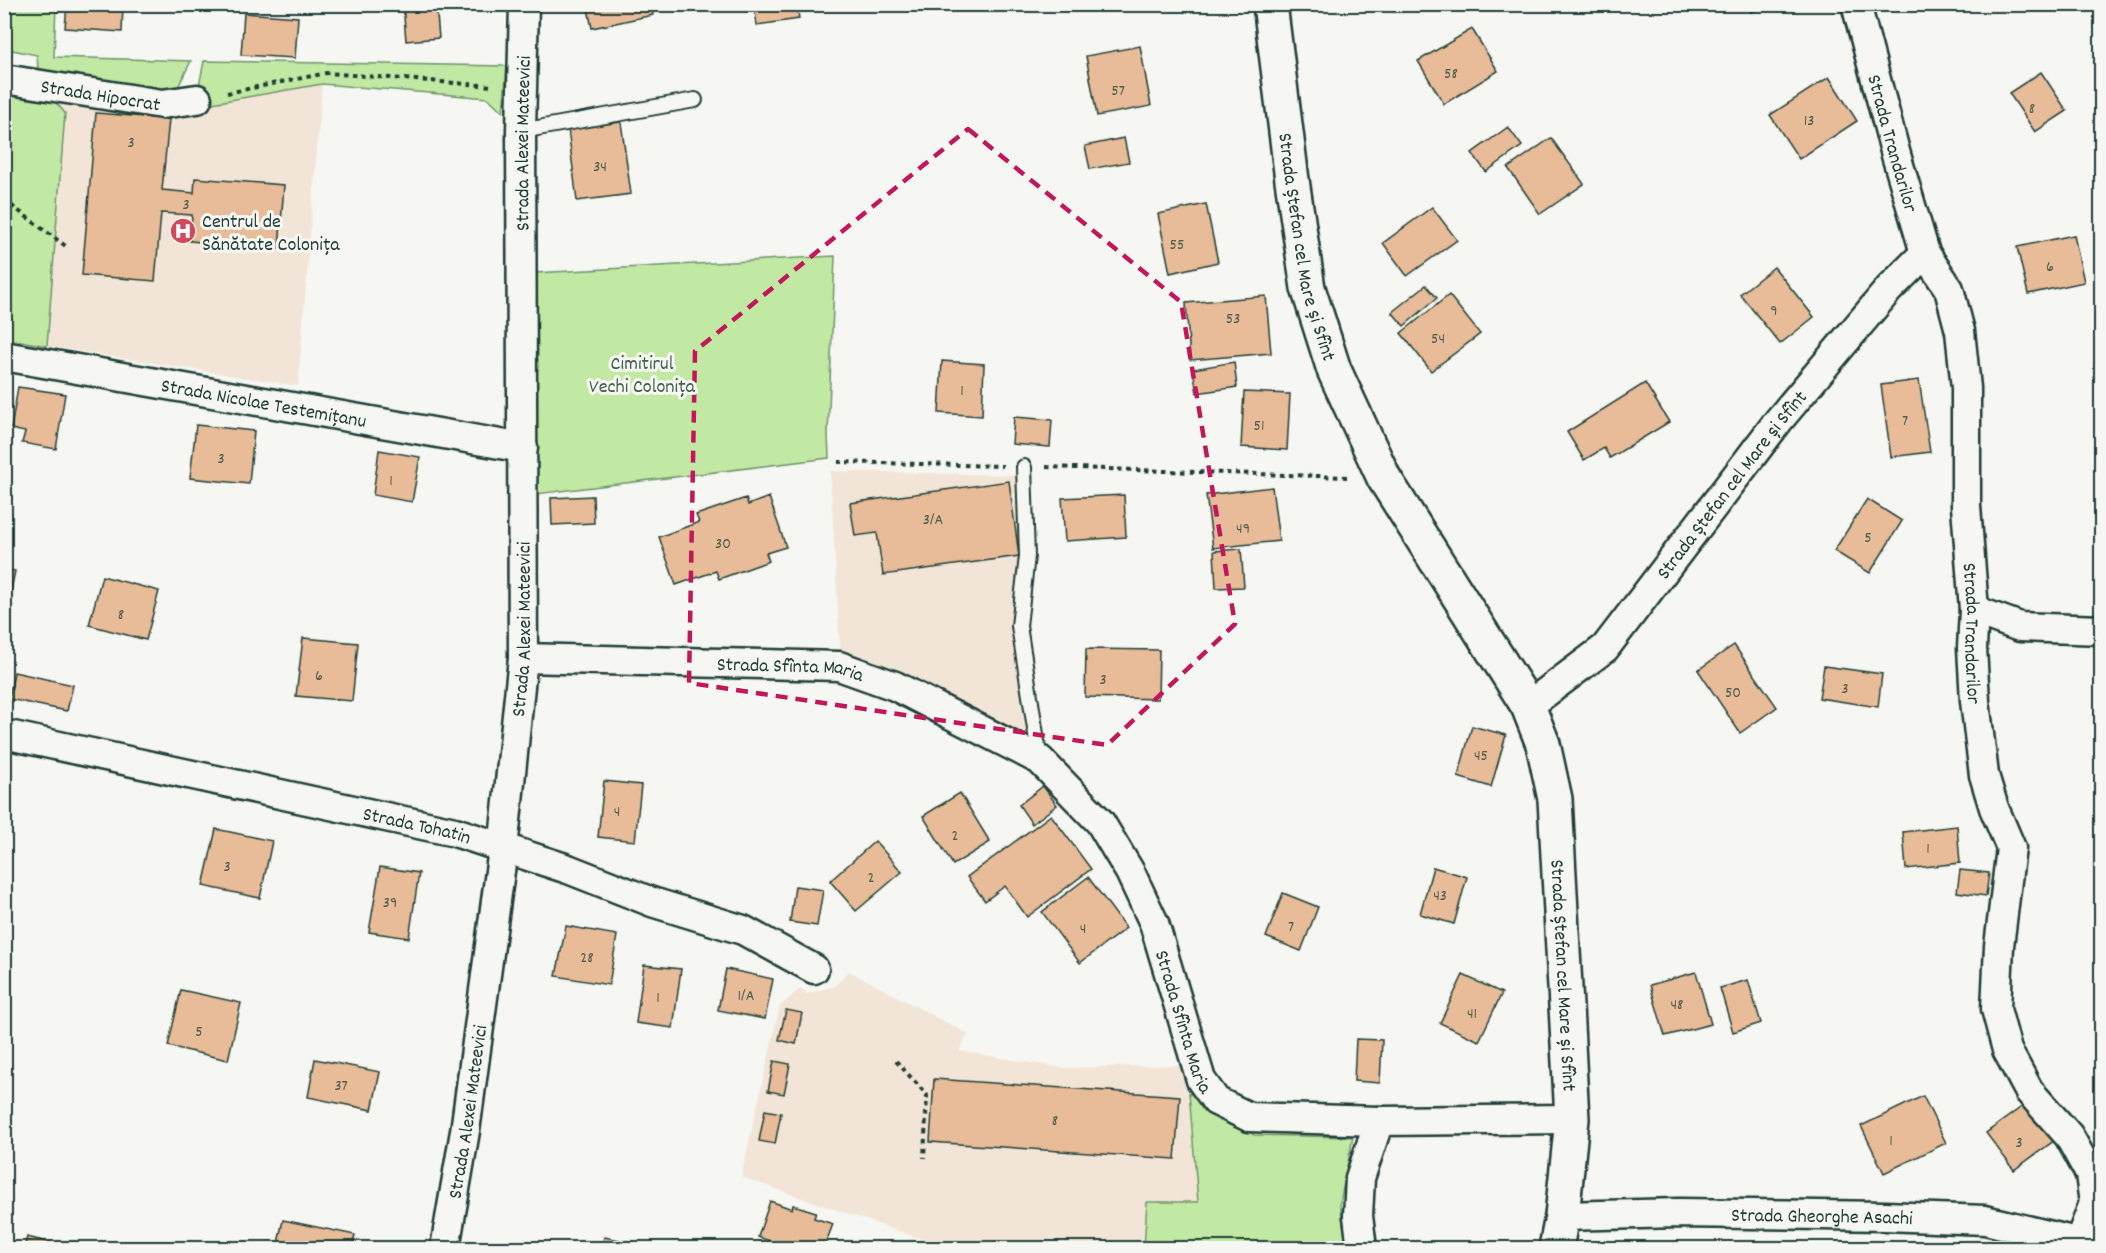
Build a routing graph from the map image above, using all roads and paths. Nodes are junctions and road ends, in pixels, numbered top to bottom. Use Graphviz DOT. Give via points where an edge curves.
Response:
graph roads {
  1 [pos="524,4"];
  2 [pos="1270,4"];
  3 [pos="1856,4"];
  4 [pos="4,79"];
  5 [pos="522,88"];
  6 [pos="196,99"];
  7 [pos="695,100"];
  8 [pos="520,131"];
  9 [pos="4,200"];
  10 [pos="67,247"];
  11 [pos="1925,253"];
  12 [pos="4,356"];
  13 [pos="523,448"];
  14 [pos="838,462"];
  15 [pos="1024,467"];
  16 [pos="1384,478"];
  17 [pos="1974,610"];
  18 [pos="2102,630"];
  19 [pos="523,658"];
  20 [pos="1528,705"];
  21 [pos="4,734"];
  22 [pos="1040,760"];
  23 [pos="503,849"];
  24 [pos="814,969"];
  25 [pos="896,1061"];
  26 [pos="1572,1119"];
  27 [pos="1379,1121"];
  28 [pos="924,1158"];
  29 [pos="1562,1216"];
  30 [pos="2086,1246"];
  31 [pos="445,1248"];
  32 [pos="1362,1248"];
  33 [pos="1556,1248"];
  1 -- 5 [label="street, Strada Alexei Mateevici"];
  2 -- 16 [label="street, Strada Ștefan cel Mare și Sfînt" via="1308,288 1334,370"];
  3 -- 11 [label="street, Strada Trandarilor"];
  4 -- 6 [label="street, Strada Hipocrat" via="162,104"];
  5 -- 6 [label="path" via="327,73"];
  5 -- 8 [label="street, Strada Alexei Mateevici"];
  7 -- 8 [label="lane"];
  8 -- 13 [label="street, Strada Alexei Mateevici"];
  9 -- 10 [label="path"];
  11 -- 17 [label="street, Strada Trandarilor" via="1949,289 1960,331 1966,388 1966,506"];
  11 -- 20 [label="street, Strada Ștefan cel Mare și Sfînt" via="1889,289 1779,420 1605,648"];
  12 -- 13 [label="street, Strada Nicolae Testemițanu"];
  13 -- 19 [label="street, Strada Alexei Mateevici"];
  14 -- 15 [label="path"];
  15 -- 16 [label="path"];
  15 -- 22 [label="lane" via="1027,556 1019,626"];
  16 -- 20 [label="street, Strada Ștefan cel Mare și Sfînt"];
  17 -- 18 [label="street" via="2020,627"];
  17 -- 30 [label="street, Strada Trandarilor" via="1975,701 1984,775 2012,848 1999,946 1996,1009 2007,1050 2029,1091 2069,1136 2090,1174 2094,1203"];
  19 -- 22 [label="street, Strada Sfînta Maria" via="839,666 895,686"];
  19 -- 23 [label="street, Strada Alexei Mateevici"];
  20 -- 26 [label="street, Strada Ștefan cel Mare și Sfînt" via="1543,744 1555,799"];
  21 -- 23 [label="street, Strada Tohatin" via="455,832"];
  22 -- 27 [label="street, Strada Sfînta Maria" via="1100,822 1130,872 1154,923 1201,1080 1216,1101 1250,1117"];
  23 -- 24 [label="street, Strada Tohatin" via="743,930"];
  23 -- 31 [label="street, Strada Alexei Mateevici"];
  25 -- 28 [label="path" via="927,1095"];
  26 -- 27 [label="street, Strada Sfînta Maria"];
  26 -- 29 [label="street, Strada Ștefan cel Mare și Sfînt"];
  27 -- 32 [label="street" via="1360,1178 1358,1216"];
  29 -- 30 [label="street, Strada Gheorghe Asachi" via="1679,1213 1985,1220"];
  29 -- 33 [label="street, Strada Ștefan cel Mare și Sfînt"];
}
